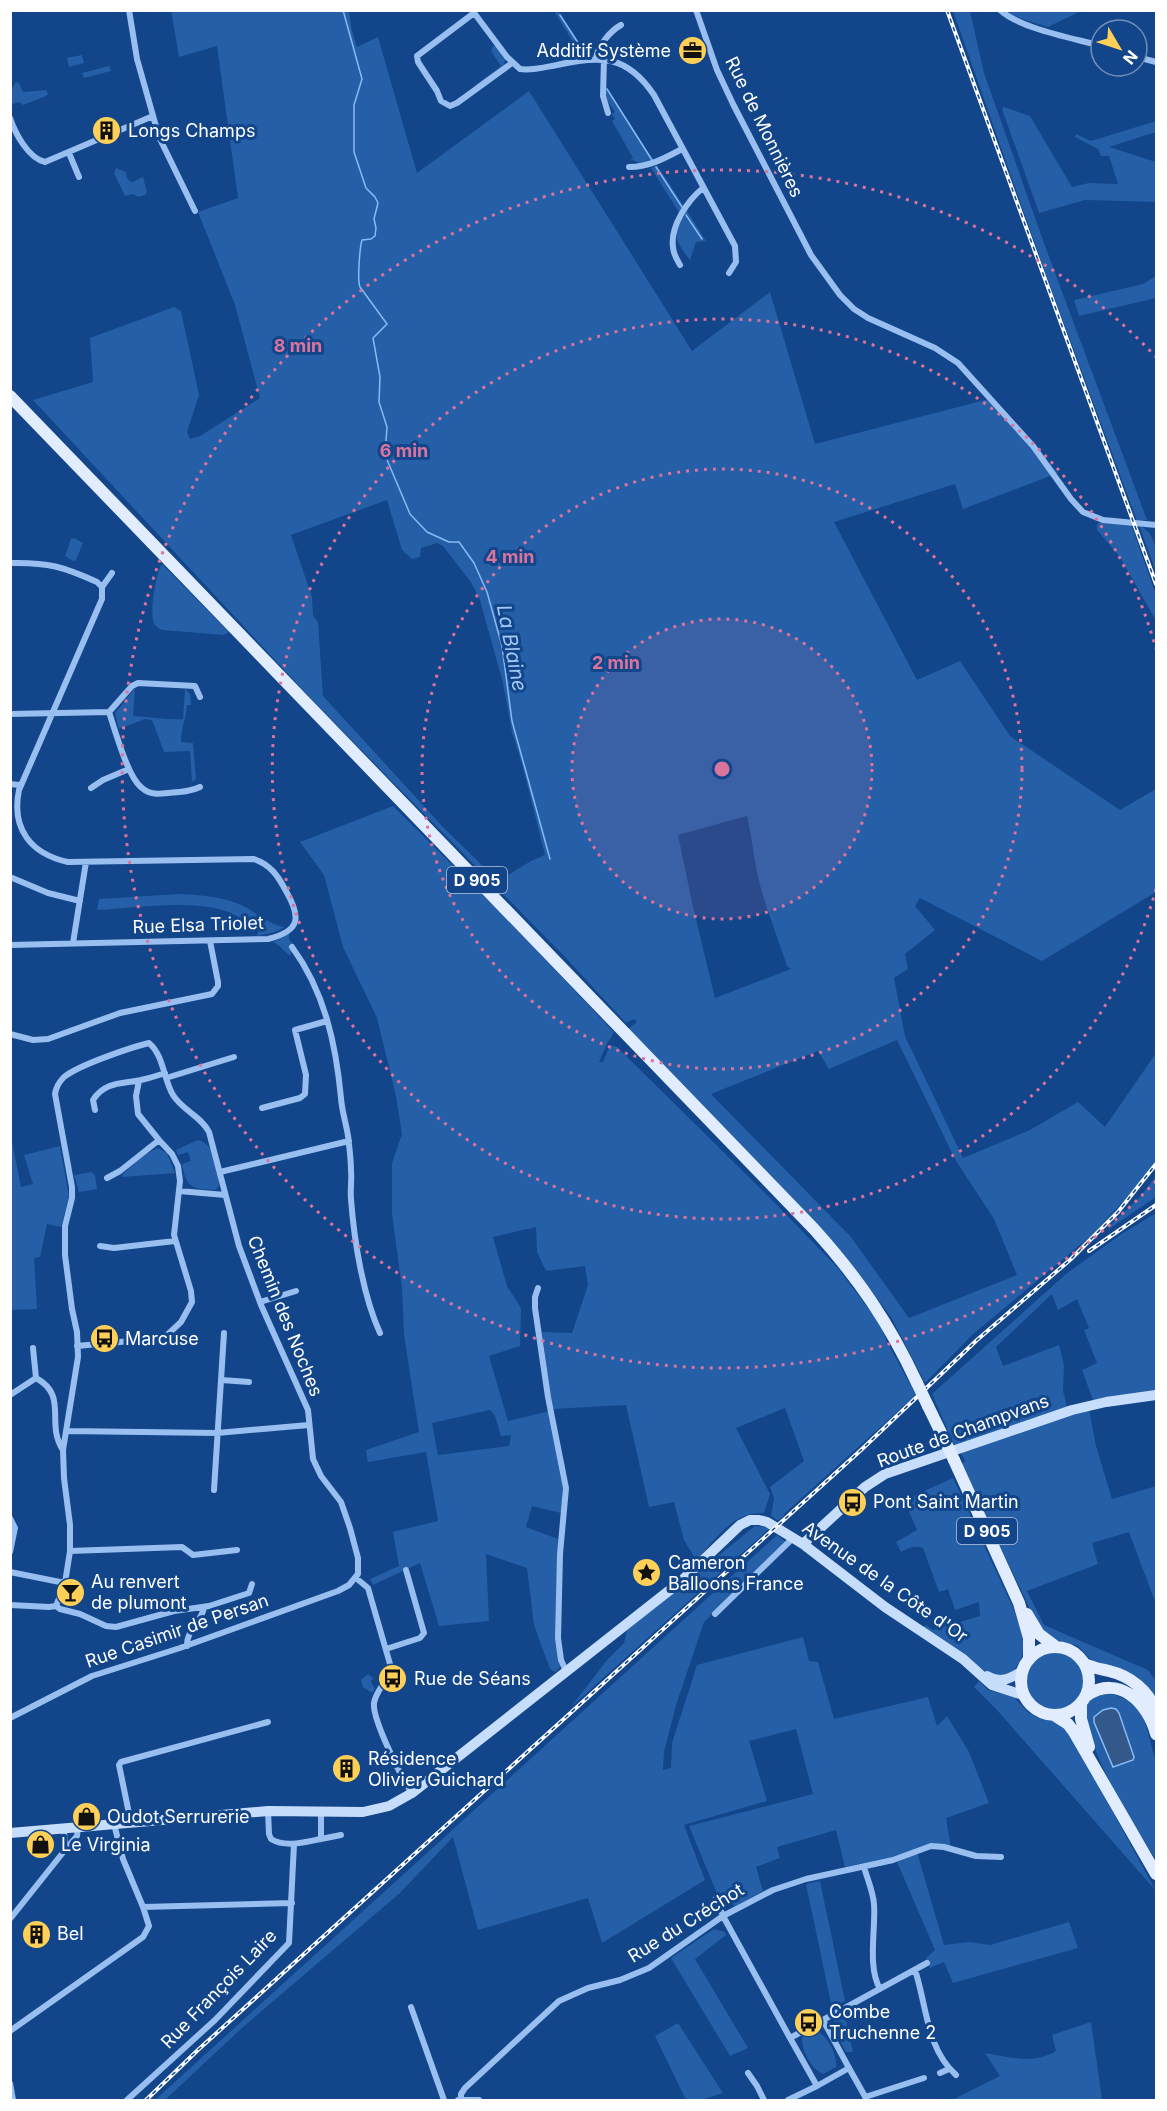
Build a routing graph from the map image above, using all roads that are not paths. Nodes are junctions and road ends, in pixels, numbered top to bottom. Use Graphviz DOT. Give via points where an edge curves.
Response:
graph roads {
  1 [pos="129,10"];
  2 [pos="696,10"];
  3 [pos="1000,10"];
  4 [pos="473,12"];
  5 [pos="621,25"];
  6 [pos="1089,43"];
  7 [pos="596,58"];
  8 [pos="604,60"];
  9 [pos="512,63"];
  10 [pos="608,113"];
  11 [pos="153,116"];
  12 [pos="10,118"];
  13 [pos="682,149"];
  14 [pos="69,153"];
  15 [pos="629,167"];
  16 [pos="79,177"];
  17 [pos="703,188"];
  18 [pos="195,211"];
  19 [pos="680,266"];
  20 [pos="729,273"];
  21 [pos="10,396"];
  22 [pos="1156,525"];
  23 [pos="10,563"];
  24 [pos="112,573"];
  25 [pos="102,587"];
  26 [pos="200,697"];
  27 [pos="109,712"];
  28 [pos="52,713"];
  29 [pos="10,714"];
  30 [pos="129,769"];
  31 [pos="10,784"];
  32 [pos="20,785"];
  33 [pos="200,787"];
  34 [pos="92,788"];
  35 [pos="86,862"];
  36 [pos="10,877"];
  37 [pos="80,902"];
  38 [pos="210,941"];
  39 [pos="74,943"];
  40 [pos="10,945"];
  41 [pos="292,947"];
  42 [pos="327,1021"];
  43 [pos="10,1034"];
  44 [pos="234,1057"];
  45 [pos="166,1076"];
  46 [pos="139,1081"];
  47 [pos="262,1108"];
  48 [pos="95,1110"];
  49 [pos="159,1140"];
  50 [pos="349,1142"];
  51 [pos="220,1172"];
  52 [pos="107,1178"];
  53 [pos="179,1191"];
  54 [pos="225,1196"];
  55 [pos="175,1241"];
  56 [pos="100,1246"];
  57 [pos="538,1288"];
  58 [pos="296,1291"];
  59 [pos="260,1302"];
  60 [pos="224,1333"];
  61 [pos="380,1333"];
  62 [pos="77,1346"];
  63 [pos="33,1348"];
  64 [pos="36,1378"];
  65 [pos="221,1380"];
  66 [pos="249,1382"];
  67 [pos="10,1395"];
  68 [pos="1156,1395"];
  69 [pos="309,1425"];
  70 [pos="67,1431"];
  71 [pos="217,1433"];
  72 [pos="63,1450"];
  73 [pos="214,1490"];
  74 [pos="10,1518"];
  75 [pos="798,1541"];
  76 [pos="237,1550"];
  77 [pos="70,1551"];
  78 [pos="10,1552"];
  79 [pos="406,1570"];
  80 [pos="10,1572"];
  81 [pos="356,1578"];
  82 [pos="65,1582"];
  83 [pos="252,1584"];
  84 [pos="1019,1603"];
  85 [pos="10,1605"];
  86 [pos="56,1606"];
  87 [pos="204,1607"];
  88 [pos="715,1614"];
  89 [pos="187,1646"];
  90 [pos="1055,1646"];
  91 [pos="386,1649"];
  92 [pos="1029,1658"];
  93 [pos="1085,1664"];
  94 [pos="566,1671"];
  95 [pos="976,1671"];
  96 [pos="1022,1671"];
  97 [pos="1023,1695"];
  98 [pos="1083,1700"];
  99 [pos="1156,1711"];
  100 [pos="1054,1715"];
  101 [pos="10,1718"];
  102 [pos="268,1722"];
  103 [pos="1156,1734"];
  104 [pos="1097,1771"];
  105 [pos="412,1793"];
  106 [pos="268,1811"];
  107 [pos="321,1811"];
  108 [pos="131,1823"];
  109 [pos="114,1824"];
  110 [pos="78,1827"];
  111 [pos="64,1828"];
  112 [pos="10,1833"];
  113 [pos="341,1834"];
  114 [pos="321,1839"];
  115 [pos="294,1844"];
  116 [pos="65,1850"];
  117 [pos="1001,1857"];
  118 [pos="864,1867"];
  119 [pos="1156,1874"];
  120 [pos="716,1898"];
  121 [pos="292,1903"];
  122 [pos="143,1907"];
  123 [pos="723,1916"];
  124 [pos="10,1919"];
  125 [pos="927,1963"];
  126 [pos="915,1970"];
  127 [pos="880,1989"];
  128 [pos="411,2007"];
  129 [pos="822,2020"];
  130 [pos="10,2031"];
  131 [pos="790,2038"];
  132 [pos="849,2068"];
  133 [pos="949,2069"];
  134 [pos="748,2073"];
  135 [pos="940,2073"];
  136 [pos="956,2075"];
  137 [pos="924,2078"];
  138 [pos="10,2083"];
  139 [pos="817,2086"];
  140 [pos="866,2098"];
  141 [pos="13,2100"];
  142 [pos="127,2100"];
  143 [pos="444,2100"];
  144 [pos="459,2100"];
  145 [pos="479,2100"];
  146 [pos="764,2100"];
  147 [pos="790,2100"];
  1 -- 11 [label="street" via="134,46"];
  2 -- 22 [label="street, Rue de Monnières" via="729,96 811,255 835,288 854,309 875,322 935,348 958,363 1033,446 1083,512 1103,520"];
  3 -- 6 [label="street" via="1018,22"];
  4 -- 9 [label="street"];
  4 -- 9 [label="street" via="417,56 441,101 450,106 458,103"];
  5 -- 7 [label="street" via="614,28"];
  7 -- 8 [label="street"];
  7 -- 9 [label="street" via="537,69 520,69"];
  8 -- 10 [label="street" via="603,96"];
  8 -- 13 [label="street" via="622,65 645,81"];
  11 -- 14 [label="street"];
  11 -- 18 [label="street" via="165,152"];
  12 -- 14 [label="street" via="20,138 39,160 47,162"];
  13 -- 15 [label="street" via="651,165"];
  13 -- 17 [label="street"];
  14 -- 16 [label="street"];
  17 -- 19 [label="street" via="675,225 673,248"];
  17 -- 20 [label="street" via="735,246 736,262"];
  21 -- 84 [label="main road, D 905, bridge" via="814,1229 855,1277 882,1315 917,1383"];
  23 -- 25 [label="street" via="56,565"];
  24 -- 25 [label="street"];
  25 -- 28 [label="street, Rue Elsa Triolet" via="102,599"];
  26 -- 27 [label="street" via="195,686 138,683"];
  27 -- 28 [label="street"];
  27 -- 30 [label="street"];
  28 -- 29 [label="street"];
  28 -- 32 [label="street, Rue Elsa Triolet"];
  30 -- 33 [label="street" via="137,784 151,793"];
  30 -- 34 [label="street"];
  31 -- 32 [label="street"];
  32 -- 35 [label="street, Rue Elsa Triolet" via="18,817 33,845 58,860"];
  35 -- 37 [label="street"];
  35 -- 38 [label="street, Rue Elsa Triolet" via="248,858 270,867 295,907 293,925 268,939"];
  36 -- 37 [label="street"];
  37 -- 39 [label="street"];
  38 -- 39 [label="street, Rue Elsa Triolet"];
  38 -- 43 [label="street" via="218,982 212,994 120,1013 48,1039"];
  39 -- 40 [label="street, Rue Elsa Triolet"];
  41 -- 42 [label="street" via="321,998"];
  42 -- 47 [label="street" via="295,1030 306,1075 305,1094"];
  42 -- 50 [label="street"];
  44 -- 45 [label="street"];
  45 -- 46 [label="street"];
  45 -- 51 [label="street, Chemin des Noches" via="174,1096 208,1129"];
  45 -- 62 [label="street, Chemin des Noches" via="159,1055 147,1043 70,1073 56,1089 56,1109 72,1192 65,1221 65,1255"];
  46 -- 48 [label="street" via="101,1089 93,1100"];
  46 -- 49 [label="street" via="138,1114"];
  49 -- 52 [label="street"];
  49 -- 53 [label="street" via="175,1159"];
  50 -- 51 [label="street"];
  50 -- 61 [label="street" via="358,1252"];
  51 -- 54 [label="street, Chemin des Noches"];
  53 -- 54 [label="street"];
  53 -- 55 [label="street"];
  54 -- 59 [label="street, Chemin des Noches"];
  55 -- 56 [label="street"];
  55 -- 62 [label="street" via="193,1298 176,1329 152,1340"];
  57 -- 94 [label="street" via="535,1308 566,1488 558,1638"];
  58 -- 59 [label="street"];
  59 -- 69 [label="street, Chemin des Noches" via="308,1410"];
  60 -- 65 [label="street"];
  62 -- 70 [label="street"];
  63 -- 64 [label="street"];
  64 -- 67 [label="street"];
  64 -- 72 [label="street" via="52,1393 57,1438"];
  65 -- 66 [label="street"];
  65 -- 71 [label="street"];
  68 -- 75 [label="main road, Route de Champvans" via="1072,1410 885,1474"];
  69 -- 71 [label="street"];
  69 -- 81 [label="street, Chemin des Noches" via="315,1465 339,1498 350,1528 359,1563"];
  70 -- 71 [label="street"];
  70 -- 72 [label="street"];
  71 -- 73 [label="street"];
  72 -- 77 [label="street"];
  74 -- 78 [label="street" via="15,1528"];
  75 -- 88 [label="street"];
  75 -- 94 [label="main road, Avenue de la Côte d'Or" via="763,1521 740,1525 689,1574"];
  75 -- 95 [label="main road, Avenue de la Côte d'Or"];
  76 -- 77 [label="street" via="193,1555 182,1547"];
  77 -- 82 [label="street"];
  79 -- 91 [label="street" via="424,1633 420,1638"];
  80 -- 82 [label="street"];
  81 -- 89 [label="street, Rue Casimir de Persan" via="338,1591"];
  81 -- 91 [label="street" via="368,1588"];
  82 -- 86 [label="street"];
  83 -- 87 [label="street" via="249,1593"];
  84 -- 90 [label="main road, D 905" via="1039,1634"];
  84 -- 92 [label="main road, D 905" via="1029,1638"];
  85 -- 86 [label="street"];
  86 -- 87 [label="street" via="110,1627"];
  87 -- 89 [label="street"];
  89 -- 101 [label="street, Rue Casimir de Persan" via="92,1676"];
  90 -- 92 [label="main road" via="1043,1648"];
  90 -- 93 [label="main road" via="1069,1649"];
  91 -- 105 [label="street" via="390,1670 374,1707 386,1745"];
  92 -- 96 [label="main road"];
  93 -- 98 [label="main road" via="1089,1678"];
  93 -- 99 [label="main road" via="1131,1680 1149,1696"];
  94 -- 105 [label="main road"];
  95 -- 96 [label="main road, Avenue de la Côte d'Or" via="999,1681"];
  95 -- 97 [label="main road, Avenue de la Côte d'Or" via="992,1685"];
  96 -- 97 [label="main road"];
  97 -- 100 [label="main road" via="1034,1708"];
  98 -- 100 [label="main road" via="1069,1712"];
  98 -- 103 [label="main road" via="1096,1690 1110,1688 1130,1694 1150,1714"];
  98 -- 104 [label="main road" via="1081,1719"];
  100 -- 104 [label="main road" via="1072,1727"];
  102 -- 108 [label="street" via="121,1762"];
  104 -- 119 [label="main road"];
  105 -- 107 [label="main road" via="371,1811"];
  106 -- 107 [label="main road"];
  106 -- 108 [label="main road"];
  106 -- 115 [label="street" via="271,1839"];
  107 -- 114 [label="street"];
  108 -- 109 [label="main road"];
  109 -- 110 [label="main road"];
  109 -- 122 [label="street" via="123,1859"];
  110 -- 111 [label="main road"];
  110 -- 116 [label="street" via="77,1836"];
  111 -- 112 [label="main road"];
  111 -- 116 [label="street"];
  113 -- 114 [label="street"];
  114 -- 115 [label="street"];
  115 -- 121 [label="street, Rue François Laire"];
  116 -- 124 [label="street"];
  117 -- 118 [label="street, Rue du Créchot" via="931,1846"];
  118 -- 123 [label="street, Rue du Créchot" via="773,1890"];
  118 -- 127 [label="street" via="874,1902 874,1950"];
  120 -- 123 [label="street"];
  121 -- 122 [label="street"];
  121 -- 142 [label="street, Rue François Laire" via="289,1943 215,2020"];
  122 -- 130 [label="street" via="149,1926 143,1937"];
  123 -- 131 [label="street"];
  123 -- 144 [label="street, Rue du Créchot" via="649,1968 567,1996 553,2005 465,2088"];
  125 -- 126 [label="street"];
  126 -- 127 [label="street"];
  126 -- 133 [label="street" via="931,2036"];
  127 -- 129 [label="street"];
  128 -- 143 [label="street"];
  129 -- 131 [label="street"];
  129 -- 132 [label="street"];
  131 -- 139 [label="street"];
  132 -- 139 [label="street"];
  132 -- 140 [label="street"];
  133 -- 135 [label="street"];
  133 -- 136 [label="street"];
  134 -- 146 [label="street"];
  137 -- 140 [label="street"];
  138 -- 141 [label="street"];
  139 -- 147 [label="street"];
  144 -- 145 [label="street"];
}
